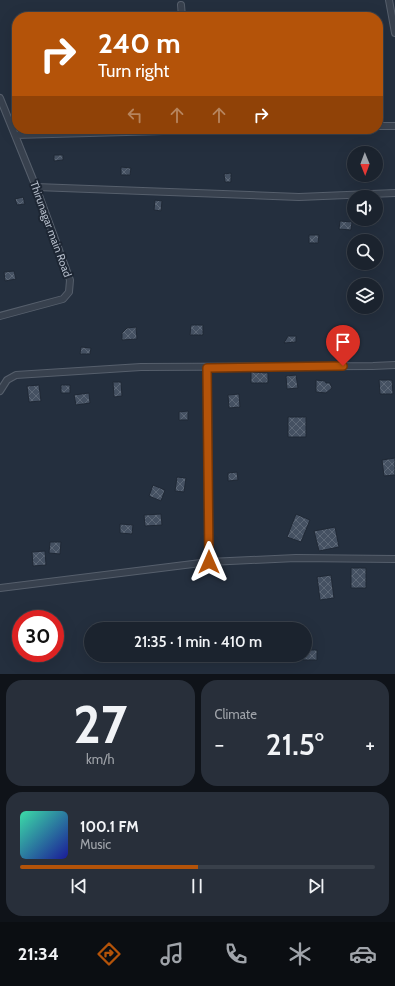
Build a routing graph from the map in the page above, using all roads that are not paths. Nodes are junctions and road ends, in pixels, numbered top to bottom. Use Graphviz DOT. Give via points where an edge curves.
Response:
graph roads {
  1 [pos="388,0"];
  2 [pos="181,4"];
  3 [pos="182,12"];
  4 [pos="395,33"];
  5 [pos="0,98"];
  6 [pos="7,115"];
  7 [pos="0,117"];
  8 [pos="383,126"];
  9 [pos="395,126"];
  10 [pos="12,128"];
  11 [pos="49,134"];
  12 [pos="15,135"];
  13 [pos="36,187"];
  14 [pos="395,193"];
  15 [pos="0,316"];
  16 [pos="395,365"];
  17 [pos="207,368"];
  18 [pos="0,391"];
  19 [pos="395,559"];
  20 [pos="209,562"];
  21 [pos="0,588"];
  1 -- 4 [label="street"];
  2 -- 3 [label="street"];
  5 -- 6 [label="street, Thirunagar main Road"];
  6 -- 7 [label="street"];
  6 -- 10 [label="street, Thirunagar main Road"];
  8 -- 9 [label="street"];
  11 -- 12 [label="street"];
  12 -- 13 [label="street, Thirunagar main Road"];
  13 -- 14 [label="street" via="299,197"];
  13 -- 15 [label="street, Thirunagar main Road" via="70,280 70,292 63,300"];
  16 -- 17 [label="street"];
  17 -- 18 [label="street" via="141,367 16,375 7,380"];
  17 -- 20 [label="street"];
  19 -- 20 [label="street" via="296,558"];
  20 -- 21 [label="street"];
}
